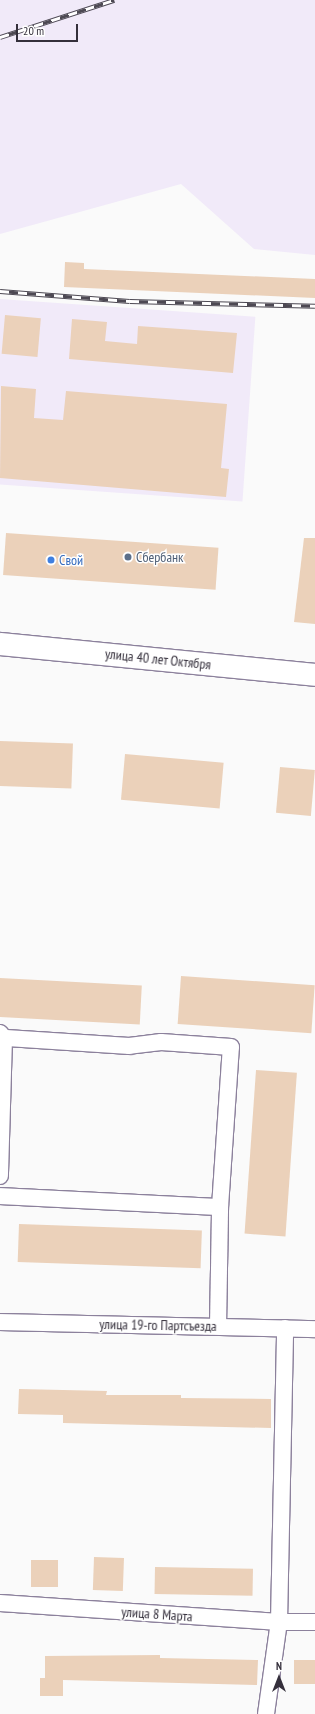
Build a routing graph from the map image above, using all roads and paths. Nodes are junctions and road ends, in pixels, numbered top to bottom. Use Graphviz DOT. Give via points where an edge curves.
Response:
graph roads {
  1 [pos="0,644"];
  2 [pos="315,675"];
  3 [pos="2,1036"];
  4 [pos="0,1176"];
  5 [pos="0,1196"];
  6 [pos="220,1207"];
  7 [pos="0,1322"];
  8 [pos="218,1326"];
  9 [pos="285,1328"];
  10 [pos="315,1329"];
  11 [pos="0,1602"];
  12 [pos="279,1622"];
  13 [pos="315,1622"];
  14 [pos="266,1714"];
  1 -- 2 [label="main road, улица 40 лет Октября"];
  3 -- 4 [label="street"];
  3 -- 6 [label="street" via="129,1046 161,1042 231,1047"];
  5 -- 6 [label="street"];
  6 -- 8 [label="street"];
  7 -- 8 [label="street, улица 19-го Партсъезда"];
  8 -- 9 [label="street, улица 19-го Партсъезда"];
  9 -- 10 [label="street, улица 19-го Партсъезда"];
  9 -- 12 [label="street"];
  11 -- 12 [label="street, улица 8 Марта"];
  12 -- 13 [label="street, улица 8 Марта"];
  12 -- 14 [label="street"];
}
